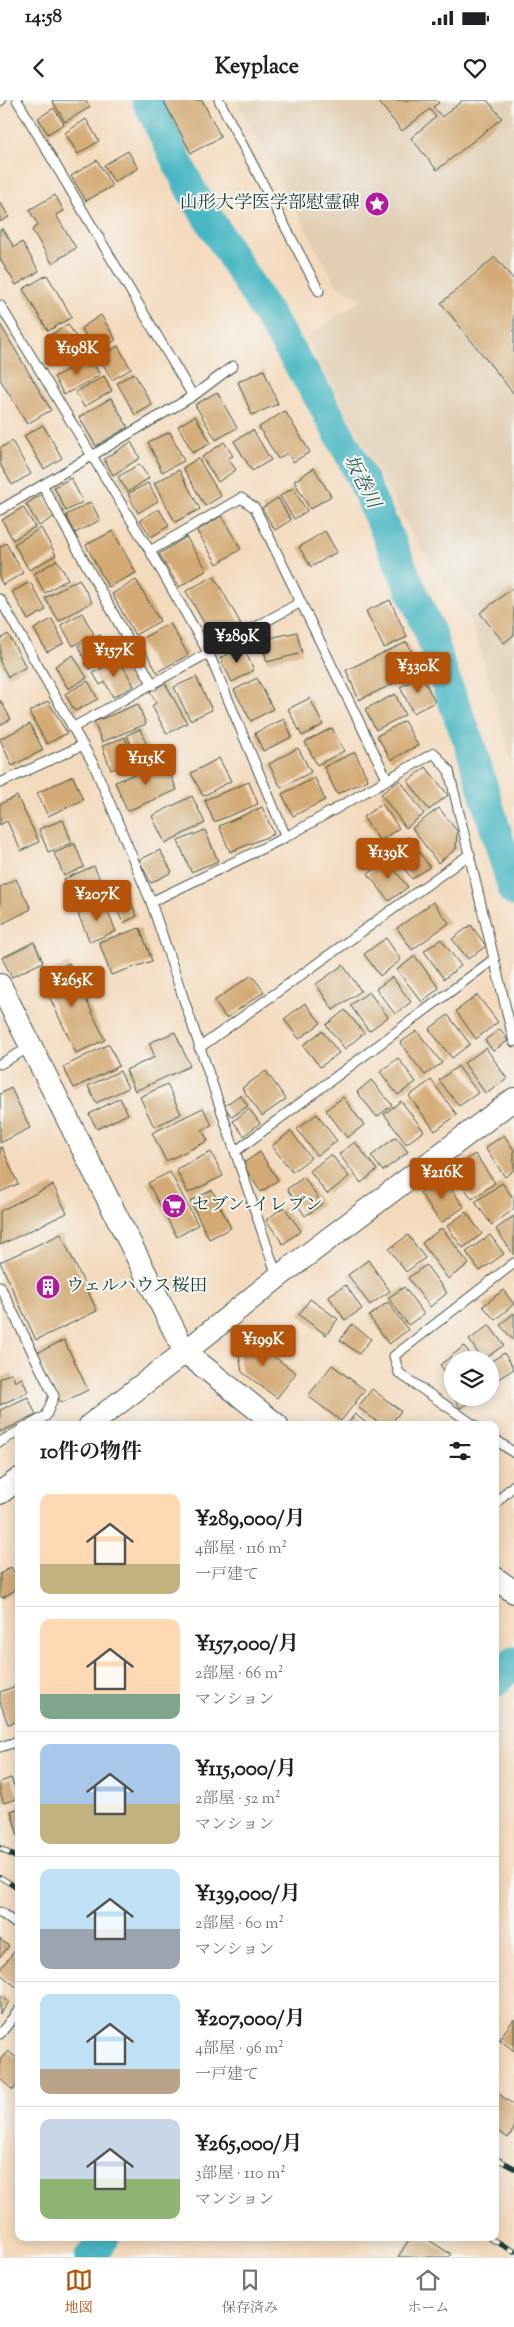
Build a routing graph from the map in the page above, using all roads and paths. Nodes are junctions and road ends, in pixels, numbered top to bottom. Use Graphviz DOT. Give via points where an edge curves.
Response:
graph roads {
  1 [pos="17,100"];
  2 [pos="219,100"];
  3 [pos="320,291"];
  4 [pos="0,305"];
  5 [pos="233,366"];
  6 [pos="193,396"];
  7 [pos="91,456"];
  8 [pos="42,485"];
  9 [pos="0,510"];
  10 [pos="150,551"];
  11 [pos="0,599"];
  12 [pos="301,602"];
  13 [pos="209,654"];
  14 [pos="152,684"];
  15 [pos="72,728"];
  16 [pos="82,745"];
  17 [pos="387,779"];
  18 [pos="0,784"];
  19 [pos="286,837"];
  20 [pos="470,854"];
  21 [pos="151,902"];
  22 [pos="494,959"];
  23 [pos="0,985"];
  24 [pos="514,1042"];
  25 [pos="30,1047"];
  26 [pos="200,1048"];
  27 [pos="0,1064"];
  28 [pos="514,1099"];
  29 [pos="236,1151"];
  30 [pos="514,1263"];
  31 [pos="278,1276"];
  32 [pos="0,1286"];
  33 [pos="185,1352"];
  34 [pos="37,1421"];
  35 [pos="95,1421"];
  36 [pos="272,1421"];
  37 [pos="468,1421"];
  38 [pos="15,1433"];
  39 [pos="0,1442"];
  40 [pos="499,1442"];
  41 [pos="514,1453"];
  42 [pos="15,1482"];
  43 [pos="514,1485"];
  44 [pos="0,1493"];
  45 [pos="499,1500"];
  46 [pos="499,1581"];
  47 [pos="514,1592"];
  48 [pos="15,1742"];
  49 [pos="0,1747"];
  50 [pos="0,1912"];
  51 [pos="15,1923"];
  52 [pos="15,2015"];
  53 [pos="0,2034"];
  1 -- 6 [label="lane"];
  2 -- 3 [label="lane"];
  4 -- 7 [label="lane"];
  5 -- 6 [label="lane"];
  6 -- 7 [label="lane"];
  7 -- 8 [label="lane"];
  7 -- 10 [label="lane"];
  8 -- 9 [label="lane"];
  8 -- 14 [label="lane"];
  10 -- 12 [label="lane" via="241,498 255,508"];
  10 -- 13 [label="lane"];
  11 -- 15 [label="lane"];
  12 -- 13 [label="lane"];
  12 -- 17 [label="lane"];
  13 -- 14 [label="lane"];
  13 -- 19 [label="lane"];
  14 -- 15 [label="lane"];
  15 -- 16 [label="lane"];
  16 -- 18 [label="lane"];
  16 -- 21 [label="lane" via="94,765"];
  17 -- 19 [label="lane"];
  17 -- 20 [label="lane" via="434,753 449,771"];
  19 -- 21 [label="lane"];
  20 -- 22 [label="lane"];
  20 -- 26 [label="lane"];
  21 -- 26 [label="lane"];
  22 -- 24 [label="lane"];
  22 -- 29 [label="lane"];
  23 -- 25 [label="street"];
  25 -- 27 [label="lane"];
  25 -- 33 [label="street"];
  26 -- 29 [label="lane"];
  28 -- 31 [label="street"];
  29 -- 31 [label="lane"];
  30 -- 37 [label="lane" via="394,1356 399,1373"];
  31 -- 33 [label="street"];
  32 -- 34 [label="lane" via="54,1396 46,1416"];
  33 -- 35 [label="street"];
  33 -- 36 [label="street"];
  38 -- 39 [label="lane"];
  40 -- 41 [label="lane"];
  42 -- 44 [label="street"];
  43 -- 45 [label="lane"];
  46 -- 47 [label="street"];
  48 -- 49 [label="lane"];
  50 -- 51 [label="lane"];
  52 -- 53 [label="lane"];
}
